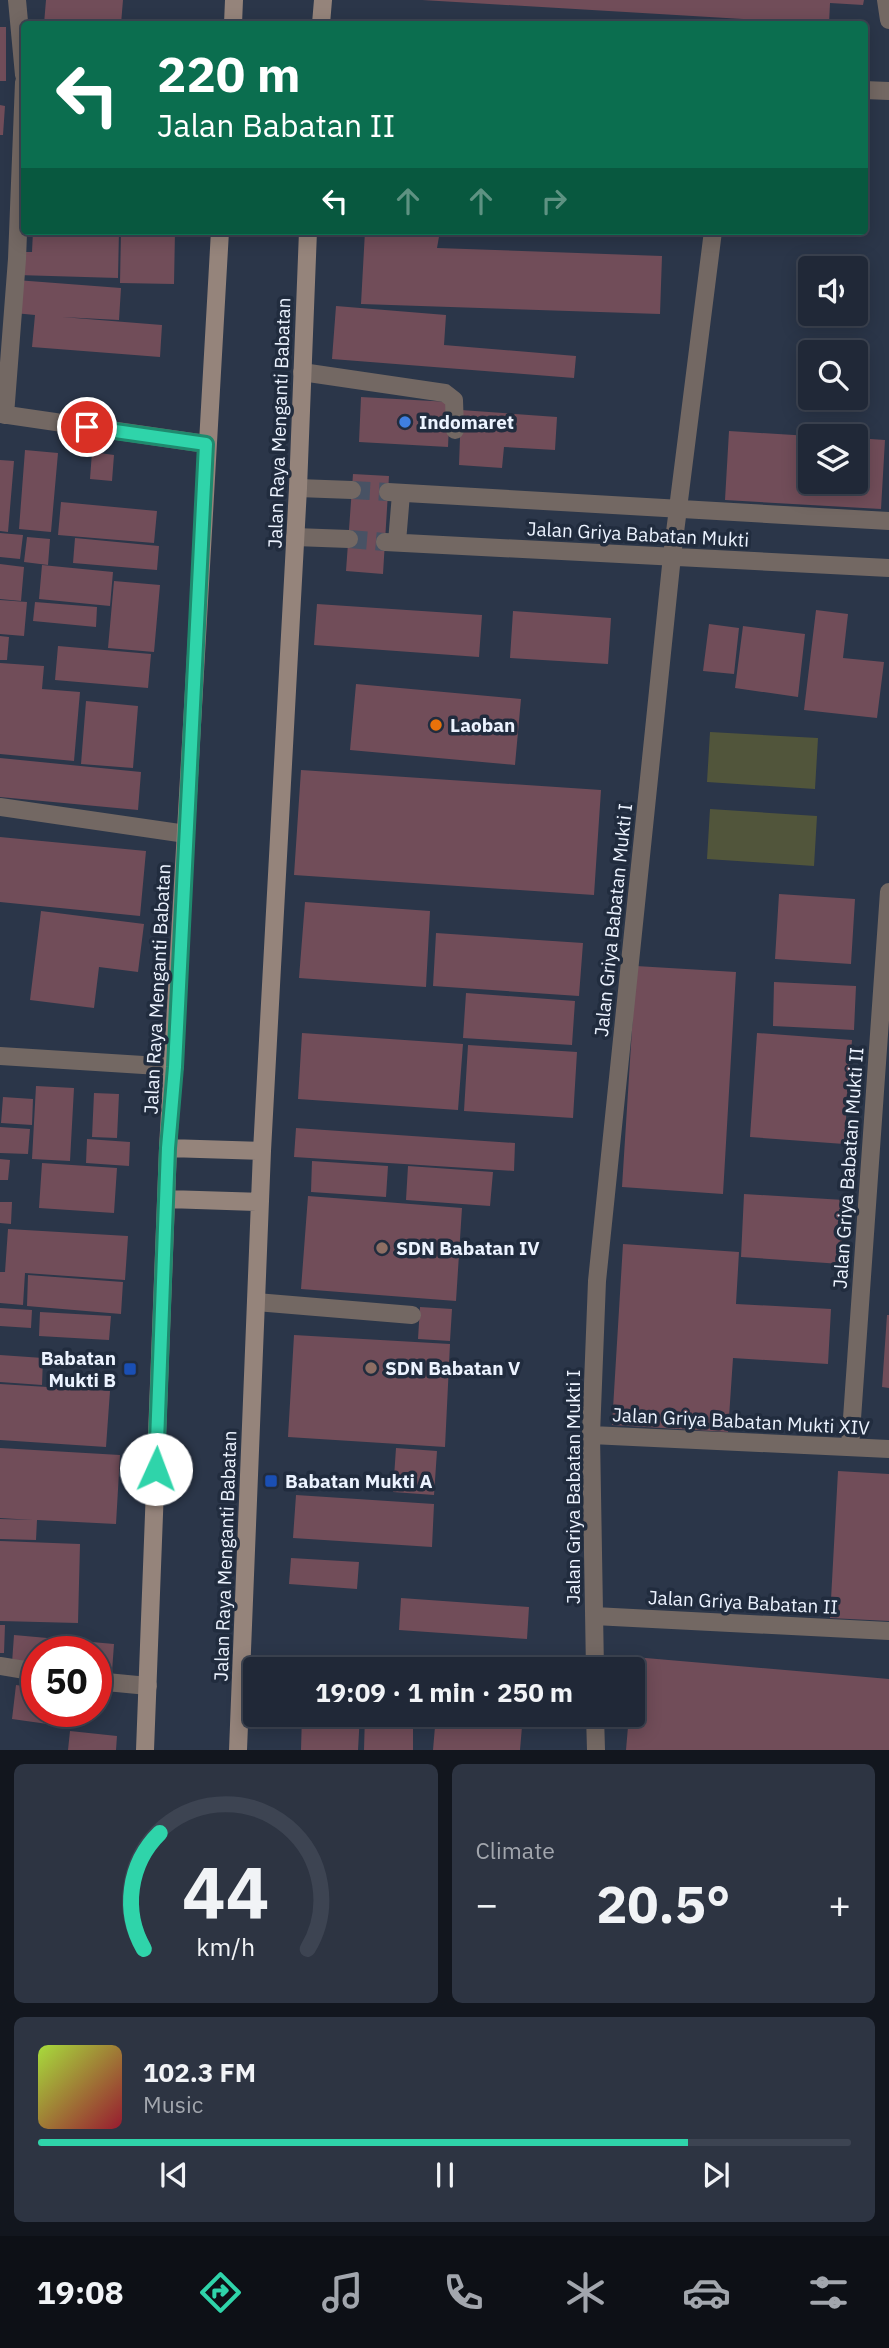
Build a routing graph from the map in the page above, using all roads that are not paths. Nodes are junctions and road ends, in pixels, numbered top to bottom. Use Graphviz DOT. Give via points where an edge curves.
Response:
graph roads {
  1 [pos="17,0"];
  2 [pos="234,0"];
  3 [pos="323,0"];
  4 [pos="886,0"];
  5 [pos="889,20"];
  6 [pos="233,21"];
  7 [pos="321,21"];
  8 [pos="21,43"];
  9 [pos="868,90"];
  10 [pos="889,91"];
  11 [pos="21,158"];
  12 [pos="220,235"];
  13 [pos="308,235"];
  14 [pos="712,235"];
  15 [pos="302,372"];
  16 [pos="2,415"];
  17 [pos="455,430"];
  18 [pos="206,444"];
  19 [pos="298,488"];
  20 [pos="352,491"];
  21 [pos="677,509"];
  22 [pos="889,521"];
  23 [pos="295,537"];
  24 [pos="349,539"];
  25 [pos="671,556"];
  26 [pos="889,568"];
  27 [pos="0,807"];
  28 [pos="187,834"];
  29 [pos="889,892"];
  30 [pos="0,1056"];
  31 [pos="175,1067"];
  32 [pos="168,1148"];
  33 [pos="262,1151"];
  34 [pos="167,1199"];
  35 [pos="260,1202"];
  36 [pos="256,1302"];
  37 [pos="412,1315"];
  38 [pos="591,1436"];
  39 [pos="850,1447"];
  40 [pos="889,1448"];
  41 [pos="594,1616"];
  42 [pos="889,1631"];
  43 [pos="595,1657"];
  44 [pos="0,1666"];
  45 [pos="21,1669"];
  46 [pos="112,1683"];
  47 [pos="148,1686"];
  48 [pos="595,1727"];
  49 [pos="145,1749"];
  50 [pos="238,1749"];
  51 [pos="596,1749"];
  1 -- 8 [label="street"];
  2 -- 6 [label="main road"];
  3 -- 7 [label="main road"];
  4 -- 5 [label="street"];
  9 -- 10 [label="street"];
  11 -- 16 [label="street" via="17,260"];
  12 -- 18 [label="main road, Jalan Raya Menganti Babatan"];
  13 -- 15 [label="main road, Jalan Raya Menganti Babatan"];
  14 -- 21 [label="street, Jalan Griya Babatan Mukti I"];
  15 -- 17 [label="street" via="445,393 453,400"];
  15 -- 19 [label="main road, Jalan Raya Menganti Babatan"];
  16 -- 18 [label="street"];
  18 -- 28 [label="main road, Jalan Raya Menganti Babatan"];
  19 -- 20 [label="street"];
  19 -- 23 [label="main road, Jalan Raya Menganti Babatan"];
  21 -- 22 [label="street, Jalan Griya Babatan Mukti"];
  21 -- 25 [label="street, Jalan Griya Babatan Mukti I"];
  21 -- 25 [label="street, Jalan Griya Babatan Mukti" via="395,493 391,542"];
  23 -- 24 [label="street"];
  23 -- 33 [label="main road, Jalan Raya Menganti Babatan"];
  25 -- 26 [label="street, Jalan Griya Babatan Mukti"];
  25 -- 38 [label="street, Jalan Griya Babatan Mukti I" via="597,1281"];
  27 -- 28 [label="street"];
  28 -- 31 [label="main road, Jalan Raya Menganti Babatan"];
  29 -- 39 [label="street, Jalan Griya Babatan Mukti II"];
  30 -- 31 [label="street"];
  31 -- 32 [label="main road, Jalan Raya Menganti Babatan"];
  32 -- 33 [label="main road"];
  32 -- 34 [label="main road, Jalan Raya Menganti Babatan"];
  33 -- 35 [label="main road, Jalan Raya Menganti Babatan"];
  34 -- 35 [label="main road"];
  34 -- 47 [label="main road, Jalan Raya Menganti Babatan"];
  35 -- 36 [label="main road, Jalan Raya Menganti Babatan"];
  36 -- 37 [label="street"];
  36 -- 50 [label="main road, Jalan Raya Menganti Babatan"];
  38 -- 39 [label="street, Jalan Griya Babatan Mukti XIV"];
  38 -- 41 [label="street, Jalan Griya Babatan Mukti I"];
  39 -- 40 [label="street, Jalan Griya Babatan Mukti XIV"];
  41 -- 42 [label="street, Jalan Griya Babatan II"];
  41 -- 43 [label="street, Jalan Griya Babatan Mukti I"];
  44 -- 45 [label="street"];
  46 -- 47 [label="street"];
  47 -- 49 [label="main road, Jalan Raya Menganti Babatan"];
  48 -- 51 [label="street"];
}
